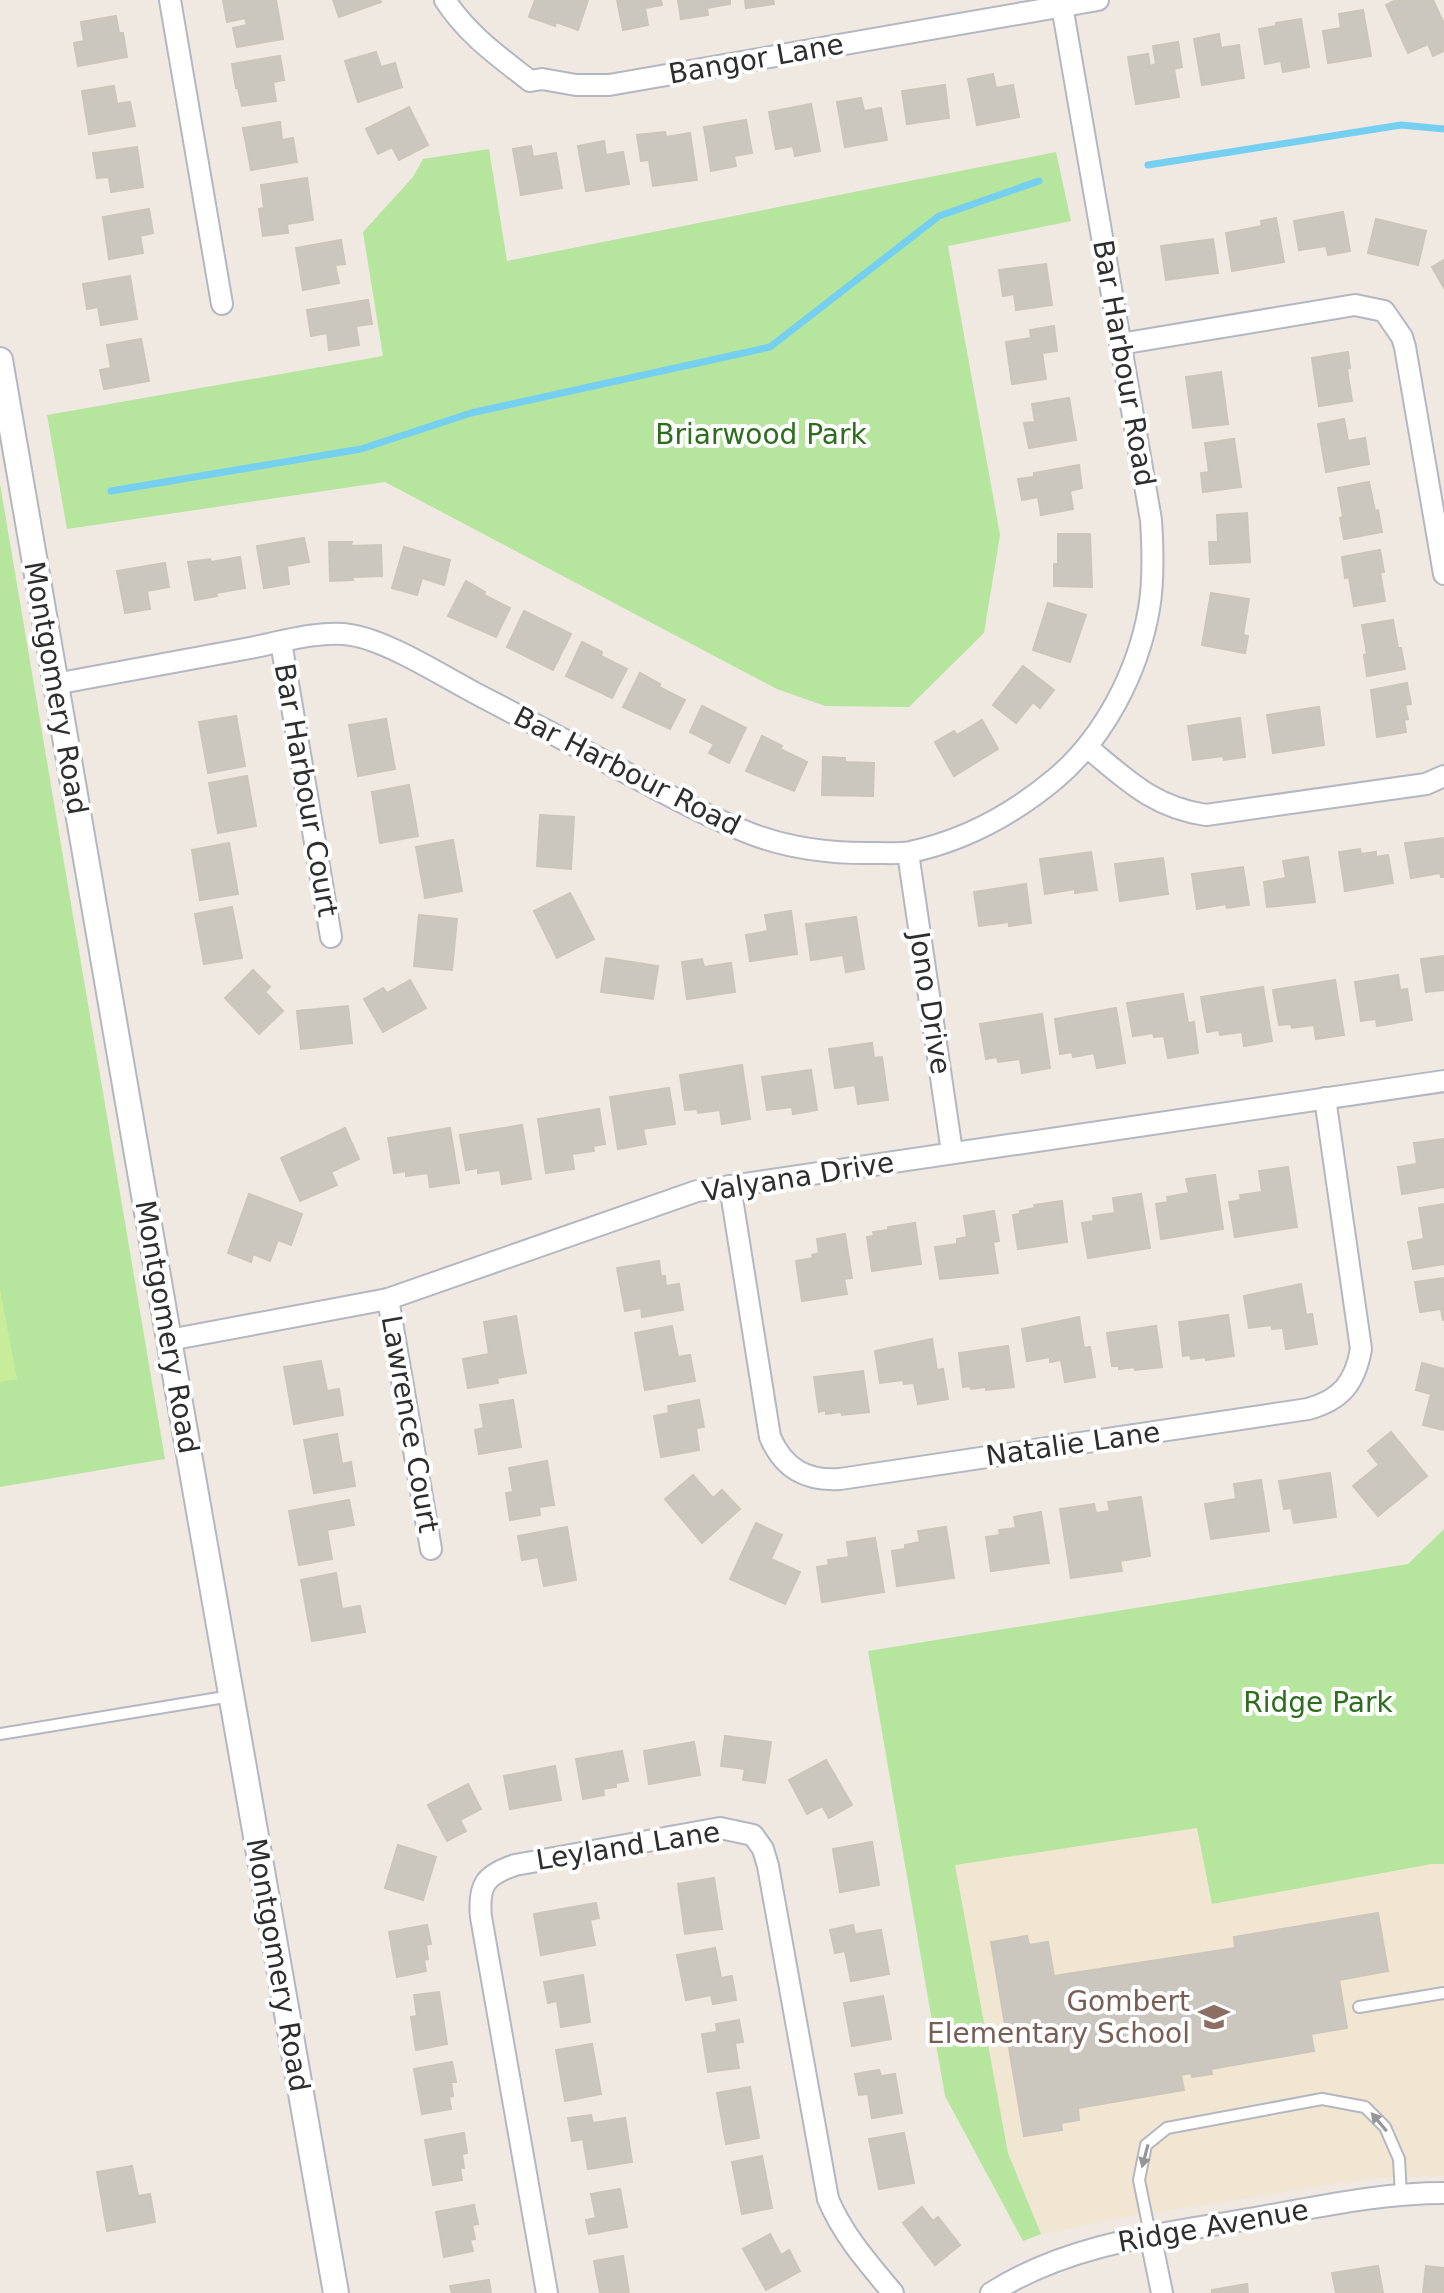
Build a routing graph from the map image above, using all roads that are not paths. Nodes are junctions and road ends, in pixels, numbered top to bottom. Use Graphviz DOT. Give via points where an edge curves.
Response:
graph roads {
  1 [pos="170,0"];
  2 [pos="445,0"];
  3 [pos="1098,0"];
  4 [pos="1062,3"];
  5 [pos="222,304"];
  6 [pos="1120,344"];
  7 [pos="0,360"];
  8 [pos="1444,574"];
  9 [pos="281,642"];
  10 [pos="55,684"];
  11 [pos="1087,747"];
  12 [pos="1444,776"];
  13 [pos="908,853"];
  14 [pos="331,937"];
  15 [pos="1444,1081"];
  16 [pos="1325,1098"];
  17 [pos="952,1152"];
  18 [pos="730,1186"];
  19 [pos="388,1299"];
  20 [pos="169,1340"];
  21 [pos="431,1549"];
  22 [pos="231,1696"];
  23 [pos="0,1734"];
  24 [pos="1444,1993"];
  25 [pos="1359,2007"];
  26 [pos="1444,2193"];
  27 [pos="1401,2195"];
  28 [pos="1150,2234"];
  29 [pos="336,2293"];
  30 [pos="547,2293"];
  31 [pos="893,2293"];
  32 [pos="991,2293"];
  33 [pos="1162,2293"];
  1 -- 5 [label="street"];
  2 -- 4 [label="street, Bangor Lane" via="471,35 530,81 576,85 609,85"];
  3 -- 4 [label="street, Bangor Lane"];
  4 -- 6 [label="street, Bar Harbour Road"];
  6 -- 8 [label="street" via="1355,305 1384,311 1405,347"];
  6 -- 11 [label="street, Bar Harbour Road" via="1151,520 1152,580 1149,610 1128,678"];
  7 -- 10 [label="street, Montgomery Road"];
  9 -- 10 [label="street, Bar Harbour Road"];
  9 -- 13 [label="street, Bar Harbour Road" via="334,634 371,640 701,813 751,834 832,854"];
  9 -- 14 [label="street, Bar Harbour Court"];
  10 -- 20 [label="street, Montgomery Road"];
  11 -- 12 [label="street" via="1158,802 1206,815 1426,784"];
  11 -- 13 [label="street, Bar Harbour Road" via="1031,800 953,839"];
  13 -- 17 [label="street, Jono Drive"];
  15 -- 16 [label="street, Valyana Drive"];
  16 -- 17 [label="street, Valyana Drive"];
  16 -- 18 [label="street, Natalie Lane" via="1361,1349 1348,1385 1337,1398 1308,1409 869,1475 813,1479 791,1466 774,1446"];
  17 -- 18 [label="street, Valyana Drive"];
  18 -- 19 [label="street, Valyana Drive" via="674,1198"];
  19 -- 20 [label="street, Valyana Drive"];
  19 -- 21 [label="street, Lawrence Court"];
  20 -- 22 [label="street, Montgomery Road"];
  22 -- 23 [label="lane"];
  22 -- 29 [label="street, Montgomery Road"];
  24 -- 25 [label="lane"];
  26 -- 27 [label="street, Ridge Avenue"];
  27 -- 28 [label="street, Ridge Avenue"];
  27 -- 28 [label="lane, one-way" via="1399,2159 1385,2127 1365,2107 1322,2099 1167,2128 1146,2145 1139,2180"];
  28 -- 32 [label="street, Ridge Avenue" via="1056,2260"];
  28 -- 33 [label="street"];
  30 -- 31 [label="street, Leyland Lane" via="481,1917 485,1881 495,1871 515,1865 720,1828 753,1835 763,1849 828,2199 848,2238"];
}
